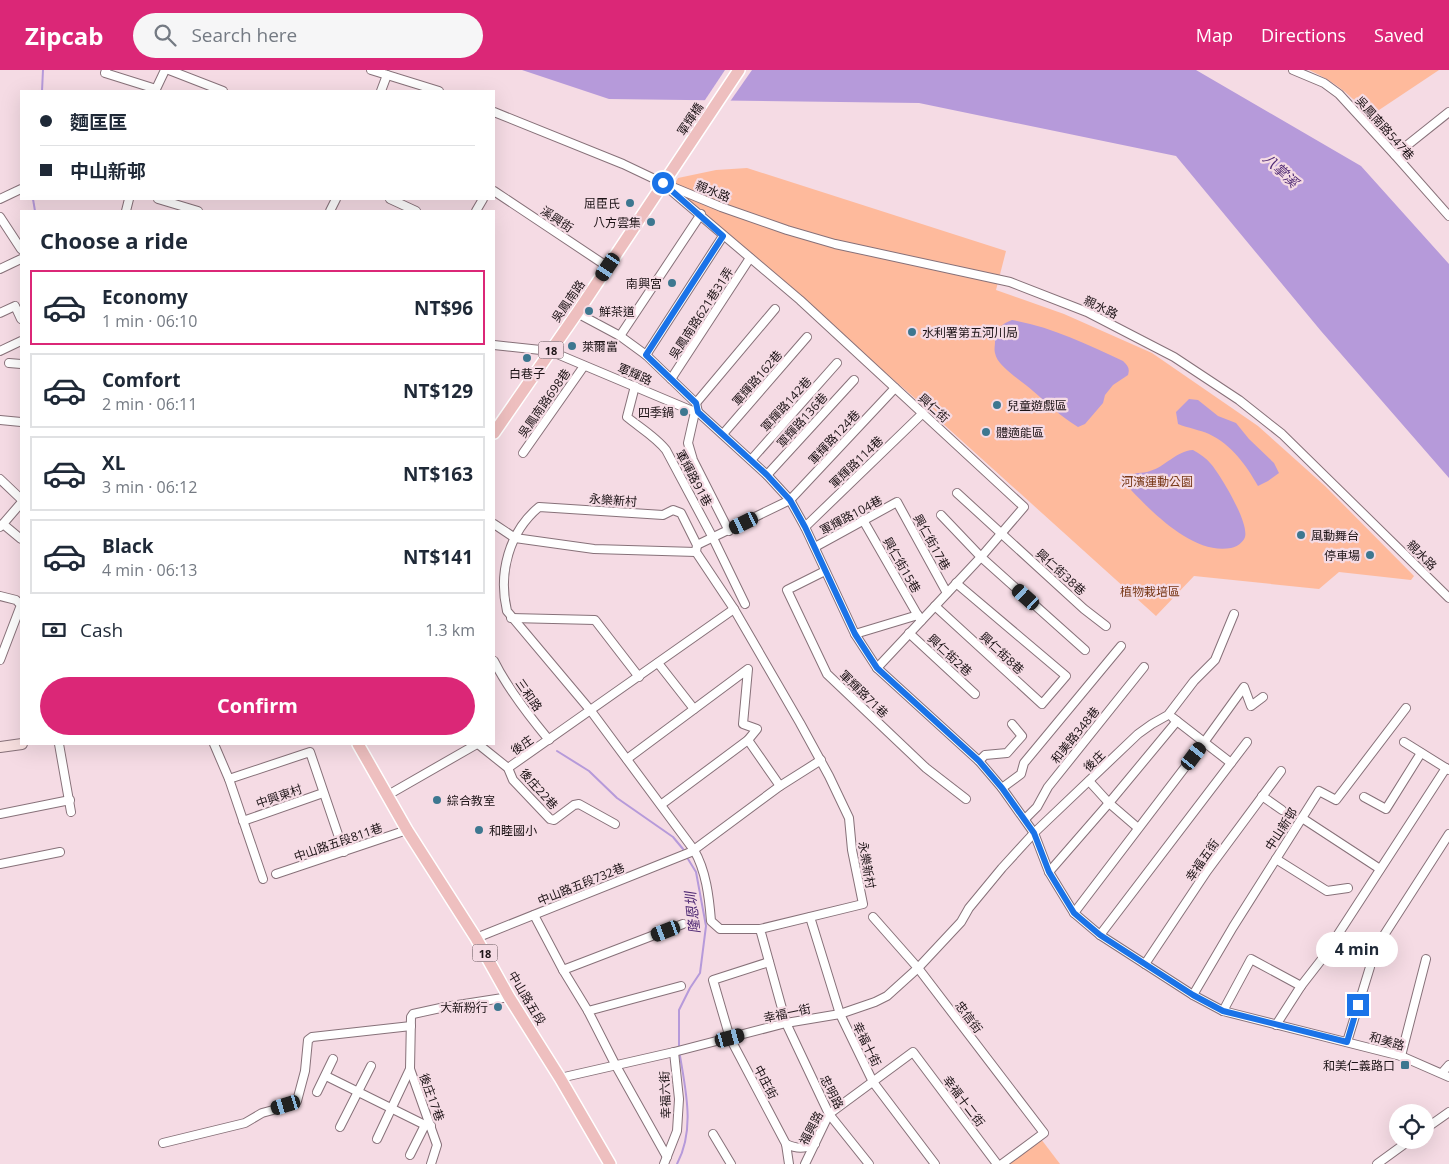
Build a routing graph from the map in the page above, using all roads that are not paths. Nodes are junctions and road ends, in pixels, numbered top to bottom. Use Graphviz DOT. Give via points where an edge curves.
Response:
graph roads {
  1 [pos="106,70"];
  2 [pos="167,70"];
  3 [pos="371,70"];
  4 [pos="739,70"];
  5 [pos="1293,70"];
  6 [pos="387,75"];
  7 [pos="208,89"];
  8 [pos="381,90"];
  9 [pos="436,90"];
  10 [pos="495,112"];
  11 [pos="1449,112"];
  12 [pos="1395,154"];
  13 [pos="663,183"];
  14 [pos="20,189"];
  15 [pos="495,191"];
  16 [pos="0,199"];
  17 [pos="170,200"];
  18 [pos="392,200"];
  19 [pos="195,210"];
  20 [pos="414,210"];
  21 [pos="701,214"];
  22 [pos="1449,216"];
  23 [pos="1,220"];
  24 [pos="723,236"];
  25 [pos="20,248"];
  26 [pos="750,258"];
  27 [pos="20,259"];
  28 [pos="608,267"];
  29 [pos="0,269"];
  30 [pos="775,309"];
  31 [pos="577,312"];
  32 [pos="0,313"];
  33 [pos="20,316"];
  34 [pos="620,336"];
  35 [pos="807,337"];
  36 [pos="20,341"];
  37 [pos="495,345"];
  38 [pos="550,350"];
  39 [pos="0,351"];
  40 [pos="646,355"];
  41 [pos="8,363"];
  42 [pos="837,363"];
  43 [pos="20,364"];
  44 [pos="584,366"];
  45 [pos="671,379"];
  46 [pos="854,380"];
  47 [pos="635,386"];
  48 [pos="895,388"];
  49 [pos="697,409"];
  50 [pos="923,413"];
  51 [pos="0,420"];
  52 [pos="20,422"];
  53 [pos="495,432"];
  54 [pos="723,434"];
  55 [pos="523,453"];
  56 [pos="751,460"];
  57 [pos="767,475"];
  58 [pos="0,479"];
  59 [pos="956,492"];
  60 [pos="20,498"];
  61 [pos="790,500"];
  62 [pos="897,502"];
  63 [pos="20,504"];
  64 [pos="941,515"];
  65 [pos="863,520"];
  66 [pos="495,525"];
  67 [pos="1,526"];
  68 [pos="805,527"];
  69 [pos="729,531"];
  70 [pos="1001,534"];
  71 [pos="20,538"];
  72 [pos="515,538"];
  73 [pos="713,538"];
  74 [pos="815,546"];
  75 [pos="697,548"];
  76 [pos="981,557"];
  77 [pos="825,571"];
  78 [pos="956,583"];
  79 [pos="947,593"];
  80 [pos="0,596"];
  81 [pos="1449,598"];
  82 [pos="745,604"];
  83 [pos="20,605"];
  84 [pos="935,606"];
  85 [pos="20,609"];
  86 [pos="734,609"];
  87 [pos="1234,614"];
  88 [pos="511,618"];
  89 [pos="920,618"];
  90 [pos="1106,626"];
  91 [pos="909,633"];
  92 [pos="855,634"];
  93 [pos="1121,646"];
  94 [pos="1085,650"];
  95 [pos="0,660"];
  96 [pos="495,663"];
  97 [pos="658,664"];
  98 [pos="1144,667"];
  99 [pos="877,668"];
  100 [pos="639,678"];
  101 [pos="975,694"];
  102 [pos="1263,697"];
  103 [pos="1406,708"];
  104 [pos="694,709"];
  105 [pos="591,711"];
  106 [pos="1168,715"];
  107 [pos="1177,721"];
  108 [pos="1012,724"];
  109 [pos="549,740"];
  110 [pos="748,740"];
  111 [pos="1205,741"];
  112 [pos="1248,742"];
  113 [pos="1404,742"];
  114 [pos="20,744"];
  115 [pos="59,745"];
  116 [pos="214,745"];
  117 [pos="359,745"];
  118 [pos="476,745"];
  119 [pos="479,745"];
  120 [pos="0,747"];
  121 [pos="1421,753"];
  122 [pos="627,759"];
  123 [pos="821,760"];
  124 [pos="979,761"];
  125 [pos="1231,763"];
  126 [pos="508,768"];
  127 [pos="1447,769"];
  128 [pos="1281,771"];
  129 [pos="228,779"];
  130 [pos="1088,781"];
  131 [pos="780,786"];
  132 [pos="1002,788"];
  133 [pos="323,793"];
  134 [pos="388,795"];
  135 [pos="1262,796"];
  136 [pos="1364,797"];
  137 [pos="966,799"];
  138 [pos="70,800"];
  139 [pos="1110,803"];
  140 [pos="662,804"];
  141 [pos="1282,810"];
  142 [pos="72,812"];
  143 [pos="0,814"];
  144 [pos="1302,818"];
  145 [pos="1025,819"];
  146 [pos="243,821"];
  147 [pos="615,824"];
  148 [pos="1138,828"];
  149 [pos="407,830"];
  150 [pos="1034,833"];
  151 [pos="1449,834"];
  152 [pos="694,850"];
  153 [pos="60,852"];
  154 [pos="344,852"];
  155 [pos="1276,859"];
  156 [pos="0,864"];
  157 [pos="1380,869"];
  158 [pos="1049,872"];
  159 [pos="276,874"];
  160 [pos="263,879"];
  161 [pos="1348,888"];
  162 [pos="1074,913"];
  163 [pos="534,915"];
  164 [pos="810,917"];
  165 [pos="873,917"];
  166 [pos="961,922"];
  167 [pos="683,924"];
  168 [pos="760,930"];
  169 [pos="1100,935"];
  170 [pos="476,938"];
  171 [pos="1322,958"];
  172 [pos="1426,959"];
  173 [pos="1368,960"];
  174 [pos="769,962"];
  175 [pos="1144,964"];
  176 [pos="918,968"];
  177 [pos="563,970"];
  178 [pos="681,986"];
  179 [pos="1301,986"];
  180 [pos="1193,995"];
  181 [pos="509,997"];
  182 [pos="588,1011"];
  183 [pos="1223,1011"];
  184 [pos="840,1014"];
  185 [pos="786,1023"];
  186 [pos="1276,1025"];
  187 [pos="411,1026"];
  188 [pos="730,1038"];
  189 [pos="1347,1042"];
  190 [pos="674,1052"];
  191 [pos="913,1052"];
  192 [pos="1401,1056"];
  193 [pos="333,1059"];
  194 [pos="615,1064"];
  195 [pos="1449,1065"];
  196 [pos="371,1066"];
  197 [pos="410,1069"];
  198 [pos="1446,1075"];
  199 [pos="326,1076"];
  200 [pos="560,1078"];
  201 [pos="873,1082"];
  202 [pos="317,1092"];
  203 [pos="358,1092"];
  204 [pos="392,1109"];
  205 [pos="1449,1112"];
  206 [pos="829,1114"];
  207 [pos="1434,1123"];
  208 [pos="428,1126"];
  209 [pos="340,1127"];
  210 [pos="714,1134"];
  211 [pos="376,1139"];
  212 [pos="162,1143"];
  213 [pos="786,1144"];
  214 [pos="815,1144"];
  215 [pos="1398,1149"];
  216 [pos="410,1155"];
  217 [pos="666,1160"];
  218 [pos="431,1164"];
  219 [pos="610,1164"];
  220 [pos="731,1164"];
  221 [pos="789,1164"];
  222 [pos="805,1164"];
  223 [pos="869,1164"];
  224 [pos="935,1164"];
  225 [pos="997,1164"];
  226 [pos="1002,1164"];
  227 [pos="1377,1164"];
  1 -- 2 [label="street" via="156,89"];
  2 -- 7 [label="street"];
  3 -- 6 [label="street"];
  4 -- 13 [label="main road, 軍輝橋 / 18"];
  5 -- 12 [label="street, 吳鳳南路547巷" via="1324,83 1339,94"];
  6 -- 8 [label="street"];
  6 -- 9 [label="street"];
  10 -- 13 [label="street"];
  11 -- 12 [label="street"];
  12 -- 22 [label="street, 吳鳳南路547巷"];
  13 -- 21 [label="street, 興仁街"];
  13 -- 28 [label="main road, 吳鳳南路 / 18"];
  13 -- 81 [label="street, 親水路" via="729,210 835,244 1026,287 1087,312 1174,357 1239,400 1282,434"];
  14 -- 16 [label="street"];
  15 -- 28 [label="street, 溪興街"];
  17 -- 19 [label="street"];
  18 -- 20 [label="street"];
  21 -- 24 [label="street, 興仁街"];
  21 -- 34 [label="street"];
  23 -- 25 [label="street"];
  24 -- 26 [label="street, 興仁街"];
  24 -- 40 [label="street"];
  26 -- 45 [label="street, 吳鳳南路621巷31弄"];
  26 -- 48 [label="street, 興仁街"];
  27 -- 29 [label="street"];
  28 -- 31 [label="main road, 吳鳳南路 / 18"];
  30 -- 49 [label="street"];
  31 -- 34 [label="street"];
  31 -- 38 [label="main road, 吳鳳南路 / 18"];
  32 -- 33 [label="street" via="15,306"];
  34 -- 40 [label="street"];
  35 -- 54 [label="street, 軍輝路162巷"];
  36 -- 39 [label="street"];
  37 -- 38 [label="street, 軍輝路"];
  38 -- 44 [label="street, 軍輝路"];
  38 -- 53 [label="main road, 吳鳳南路 / 18"];
  40 -- 45 [label="street"];
  41 -- 43 [label="street"];
  42 -- 56 [label="street, 軍輝路142巷"];
  44 -- 47 [label="street, 軍輝路"];
  44 -- 55 [label="street, 吳鳳南路698巷"];
  45 -- 49 [label="street"];
  46 -- 57 [label="street, 軍輝路136巷"];
  47 -- 49 [label="street, 軍輝路"];
  47 -- 73 [label="street, 軍輝路91巷" via="626,416 660,441"];
  48 -- 50 [label="street, 興仁街"];
  48 -- 61 [label="street, 軍輝路124巷"];
  49 -- 54 [label="street, 軍輝路"];
  49 -- 69 [label="street" via="688,444"];
  50 -- 68 [label="street, 軍輝路114巷"];
  50 -- 70 [label="street, 興仁街" via="1024,507"];
  51 -- 52 [label="street"];
  54 -- 56 [label="street, 軍輝路"];
  56 -- 57 [label="street, 軍輝路"];
  57 -- 61 [label="street, 軍輝路"];
  58 -- 60 [label="street"];
  59 -- 70 [label="street, 興仁街38巷"];
  61 -- 68 [label="street, 軍輝路"];
  61 -- 69 [label="street"];
  62 -- 65 [label="street, 軍輝路104巷"];
  62 -- 79 [label="street, 興仁街17巷"];
  63 -- 67 [label="street"];
  64 -- 76 [label="street"];
  65 -- 74 [label="street, 軍輝路104巷"];
  65 -- 89 [label="street, 興仁街15巷"];
  66 -- 72 [label="street"];
  67 -- 71 [label="street"];
  68 -- 74 [label="street, 軍輝路"];
  69 -- 73 [label="street"];
  70 -- 76 [label="street, 興仁街"];
  70 -- 90 [label="street, 興仁街38巷"];
  72 -- 75 [label="street" via="594,548"];
  72 -- 75 [label="street, 永樂新村" via="539,508 662,515 673,510 681,513"];
  72 -- 88 [label="street, 永樂新村" via="508,551 503,595"];
  73 -- 75 [label="street"];
  73 -- 82 [label="street, 軍輝路91巷"];
  74 -- 77 [label="street, 軍輝路"];
  75 -- 86 [label="street, 永樂新村"];
  76 -- 78 [label="street, 興仁街"];
  76 -- 94 [label="street"];
  77 -- 92 [label="street, 軍輝路"];
  77 -- 137 [label="street, 軍輝路71巷" via="787,590 827,674 926,768"];
  78 -- 79 [label="street, 興仁街"];
  78 -- 84 [label="street, 興仁街8巷" via="1066,676 1042,704"];
  79 -- 84 [label="street, 興仁街"];
  80 -- 83 [label="street" via="16,600"];
  84 -- 89 [label="street, 興仁街"];
  85 -- 95 [label="street"];
  86 -- 97 [label="street"];
  86 -- 123 [label="street, 永樂新村"];
  87 -- 106 [label="street, 後庄" via="1215,660"];
  88 -- 100 [label="street" via="594,620"];
  88 -- 105 [label="street, 永樂新村"];
  89 -- 91 [label="street, 興仁街"];
  89 -- 92 [label="street"];
  91 -- 99 [label="street, 興仁街"];
  91 -- 101 [label="street, 興仁街2巷"];
  92 -- 99 [label="street, 軍輝路"];
  93 -- 132 [label="street, 和美路348巷" via="1024,763 1021,774"];
  96 -- 109 [label="street, 三和路"];
  97 -- 100 [label="street"];
  97 -- 104 [label="street"];
  98 -- 145 [label="street, 和美路348巷"];
  99 -- 124 [label="street, 軍輝路"];
  100 -- 105 [label="street"];
  102 -- 111 [label="street" via="1251,706 1244,687"];
  103 -- 144 [label="street, 中山新邨" via="1336,800 1319,791"];
  104 -- 110 [label="street" via="748,669 743,724 757,728"];
  104 -- 122 [label="street"];
  105 -- 109 [label="street"];
  105 -- 122 [label="street, 永樂新村"];
  106 -- 107 [label="street"];
  106 -- 130 [label="street, 後庄" via="1138,734"];
  107 -- 111 [label="street"];
  107 -- 139 [label="street"];
  108 -- 124 [label="street" via="1022,736 1007,753 986,755"];
  109 -- 126 [label="street, 後庄"];
  110 -- 131 [label="street"];
  110 -- 140 [label="street"];
  111 -- 125 [label="street"];
  111 -- 148 [label="street"];
  112 -- 125 [label="street"];
  113 -- 121 [label="street"];
  114 -- 120 [label="main road"];
  115 -- 138 [label="street"];
  116 -- 129 [label="street, 中興東村"];
  117 -- 134 [label="main road, 中山路五段 / 18"];
  118 -- 134 [label="street, 後庄22巷"];
  119 -- 126 [label="street, 後庄22巷"];
  121 -- 127 [label="street"];
  121 -- 136 [label="street" via="1386,809"];
  122 -- 140 [label="street, 永樂新村"];
  123 -- 131 [label="street"];
  123 -- 164 [label="street, 永樂新村" via="849,818 863,904"];
  124 -- 132 [label="street, 軍輝路"];
  125 -- 169 [label="street"];
  126 -- 147 [label="street, 後庄22巷" via="513,780 550,819 554,820 579,804"];
  127 -- 157 [label="street"];
  128 -- 135 [label="street, 幸福五街"];
  129 -- 133 [label="street" via="310,752"];
  129 -- 146 [label="street, 中興東村"];
  130 -- 139 [label="street"];
  130 -- 150 [label="street, 後庄"];
  131 -- 152 [label="street"];
  132 -- 145 [label="street, 和美路"];
  133 -- 146 [label="street, 中興東村"];
  133 -- 154 [label="street"];
  134 -- 149 [label="main road, 中山路五段 / 18"];
  135 -- 141 [label="street"];
  135 -- 175 [label="street, 幸福五街"];
  138 -- 142 [label="street"];
  138 -- 143 [label="street"];
  139 -- 148 [label="street"];
  139 -- 158 [label="street"];
  140 -- 152 [label="street, 永樂新村"];
  144 -- 155 [label="street, 中山新邨"];
  144 -- 157 [label="street"];
  145 -- 150 [label="street, 和美路"];
  146 -- 160 [label="street, 中興東村"];
  148 -- 162 [label="street"];
  149 -- 154 [label="street, 中山路五段811巷"];
  149 -- 170 [label="main road, 中山路五段 / 18"];
  150 -- 158 [label="street, 和美路"];
  150 -- 166 [label="street, 後庄" via="969,908"];
  151 -- 173 [label="street"];
  152 -- 163 [label="street, 中山路五段732巷"];
  152 -- 168 [label="street, 永樂新村" via="709,898 711,920 720,929"];
  153 -- 156 [label="street"];
  154 -- 159 [label="street, 中山路五段811巷"];
  155 -- 161 [label="street" via="1327,891"];
  155 -- 180 [label="street, 中山新邨"];
  157 -- 171 [label="street"];
  158 -- 162 [label="street, 和美路"];
  162 -- 169 [label="street, 和美路"];
  163 -- 170 [label="street, 中山路五段732巷"];
  163 -- 177 [label="street"];
  164 -- 168 [label="street, 永樂新村"];
  164 -- 184 [label="street, 幸福十街"];
  165 -- 176 [label="street, 忠信街"];
  166 -- 176 [label="street, 幸福一街"];
  167 -- 177 [label="street"];
  168 -- 174 [label="street"];
  169 -- 175 [label="street, 和美路"];
  170 -- 181 [label="main road, 中山路五段 / 18"];
  171 -- 173 [label="street"];
  171 -- 179 [label="street"];
  172 -- 192 [label="street"];
  173 -- 189 [label="street" via="1370,967"];
  174 -- 185 [label="street"];
  174 -- 188 [label="street, 中庄街" via="713,980"];
  175 -- 180 [label="street, 和美路"];
  176 -- 184 [label="street, 幸福一街" via="887,996"];
  176 -- 226 [label="street, 忠信街" via="1044,1133"];
  177 -- 182 [label="street"];
  178 -- 182 [label="street"];
  179 -- 183 [label="street" via="1250,959"];
  179 -- 186 [label="street"];
  180 -- 183 [label="street, 和美路"];
  181 -- 187 [label="street" via="413,1014"];
  181 -- 200 [label="main road, 中山路五段 / 18"];
  182 -- 194 [label="street"];
  183 -- 186 [label="street, 和美路"];
  184 -- 185 [label="street, 幸福一街"];
  184 -- 201 [label="street, 幸福十街"];
  185 -- 188 [label="street, 幸福一街"];
  185 -- 206 [label="street, 忠明路"];
  186 -- 189 [label="street, 和美路"];
  187 -- 197 [label="street, 後庄17巷"];
  187 -- 212 [label="street" via="312,1037 308,1040 305,1071 294,1104 262,1112 245,1123"];
  188 -- 190 [label="street, 幸福一街"];
  188 -- 213 [label="street, 中庄街"];
  189 -- 192 [label="street, 和美路"];
  190 -- 194 [label="street, 幸福一街"];
  190 -- 217 [label="street, 幸福六街" via="679,1099 677,1131"];
  191 -- 201 [label="street, 福興路"];
  191 -- 225 [label="street, 幸福十二街"];
  192 -- 198 [label="street, 和美路"];
  193 -- 199 [label="street"];
  194 -- 200 [label="street, 幸福一街"];
  194 -- 217 [label="street"];
  195 -- 198 [label="street"];
  196 -- 203 [label="street"];
  197 -- 204 [label="street"];
  197 -- 208 [label="street, 後庄17巷"];
  199 -- 202 [label="street"];
  199 -- 203 [label="street"];
  200 -- 219 [label="main road, 中山路五段 / 18"];
  201 -- 206 [label="street, 福興路"];
  201 -- 224 [label="street, 幸福十街"];
  203 -- 204 [label="street"];
  203 -- 209 [label="street"];
  204 -- 208 [label="street"];
  204 -- 211 [label="street"];
  205 -- 207 [label="street"];
  206 -- 214 [label="street, 福興路"];
  206 -- 223 [label="street, 忠明路"];
  208 -- 216 [label="street"];
  208 -- 218 [label="street, 後庄17巷" via="437,1145"];
  210 -- 220 [label="street"];
  213 -- 214 [label="street" via="806,1148"];
  213 -- 221 [label="street, 中庄街"];
  214 -- 222 [label="street, 福興路"];
  215 -- 227 [label="street"];
}
